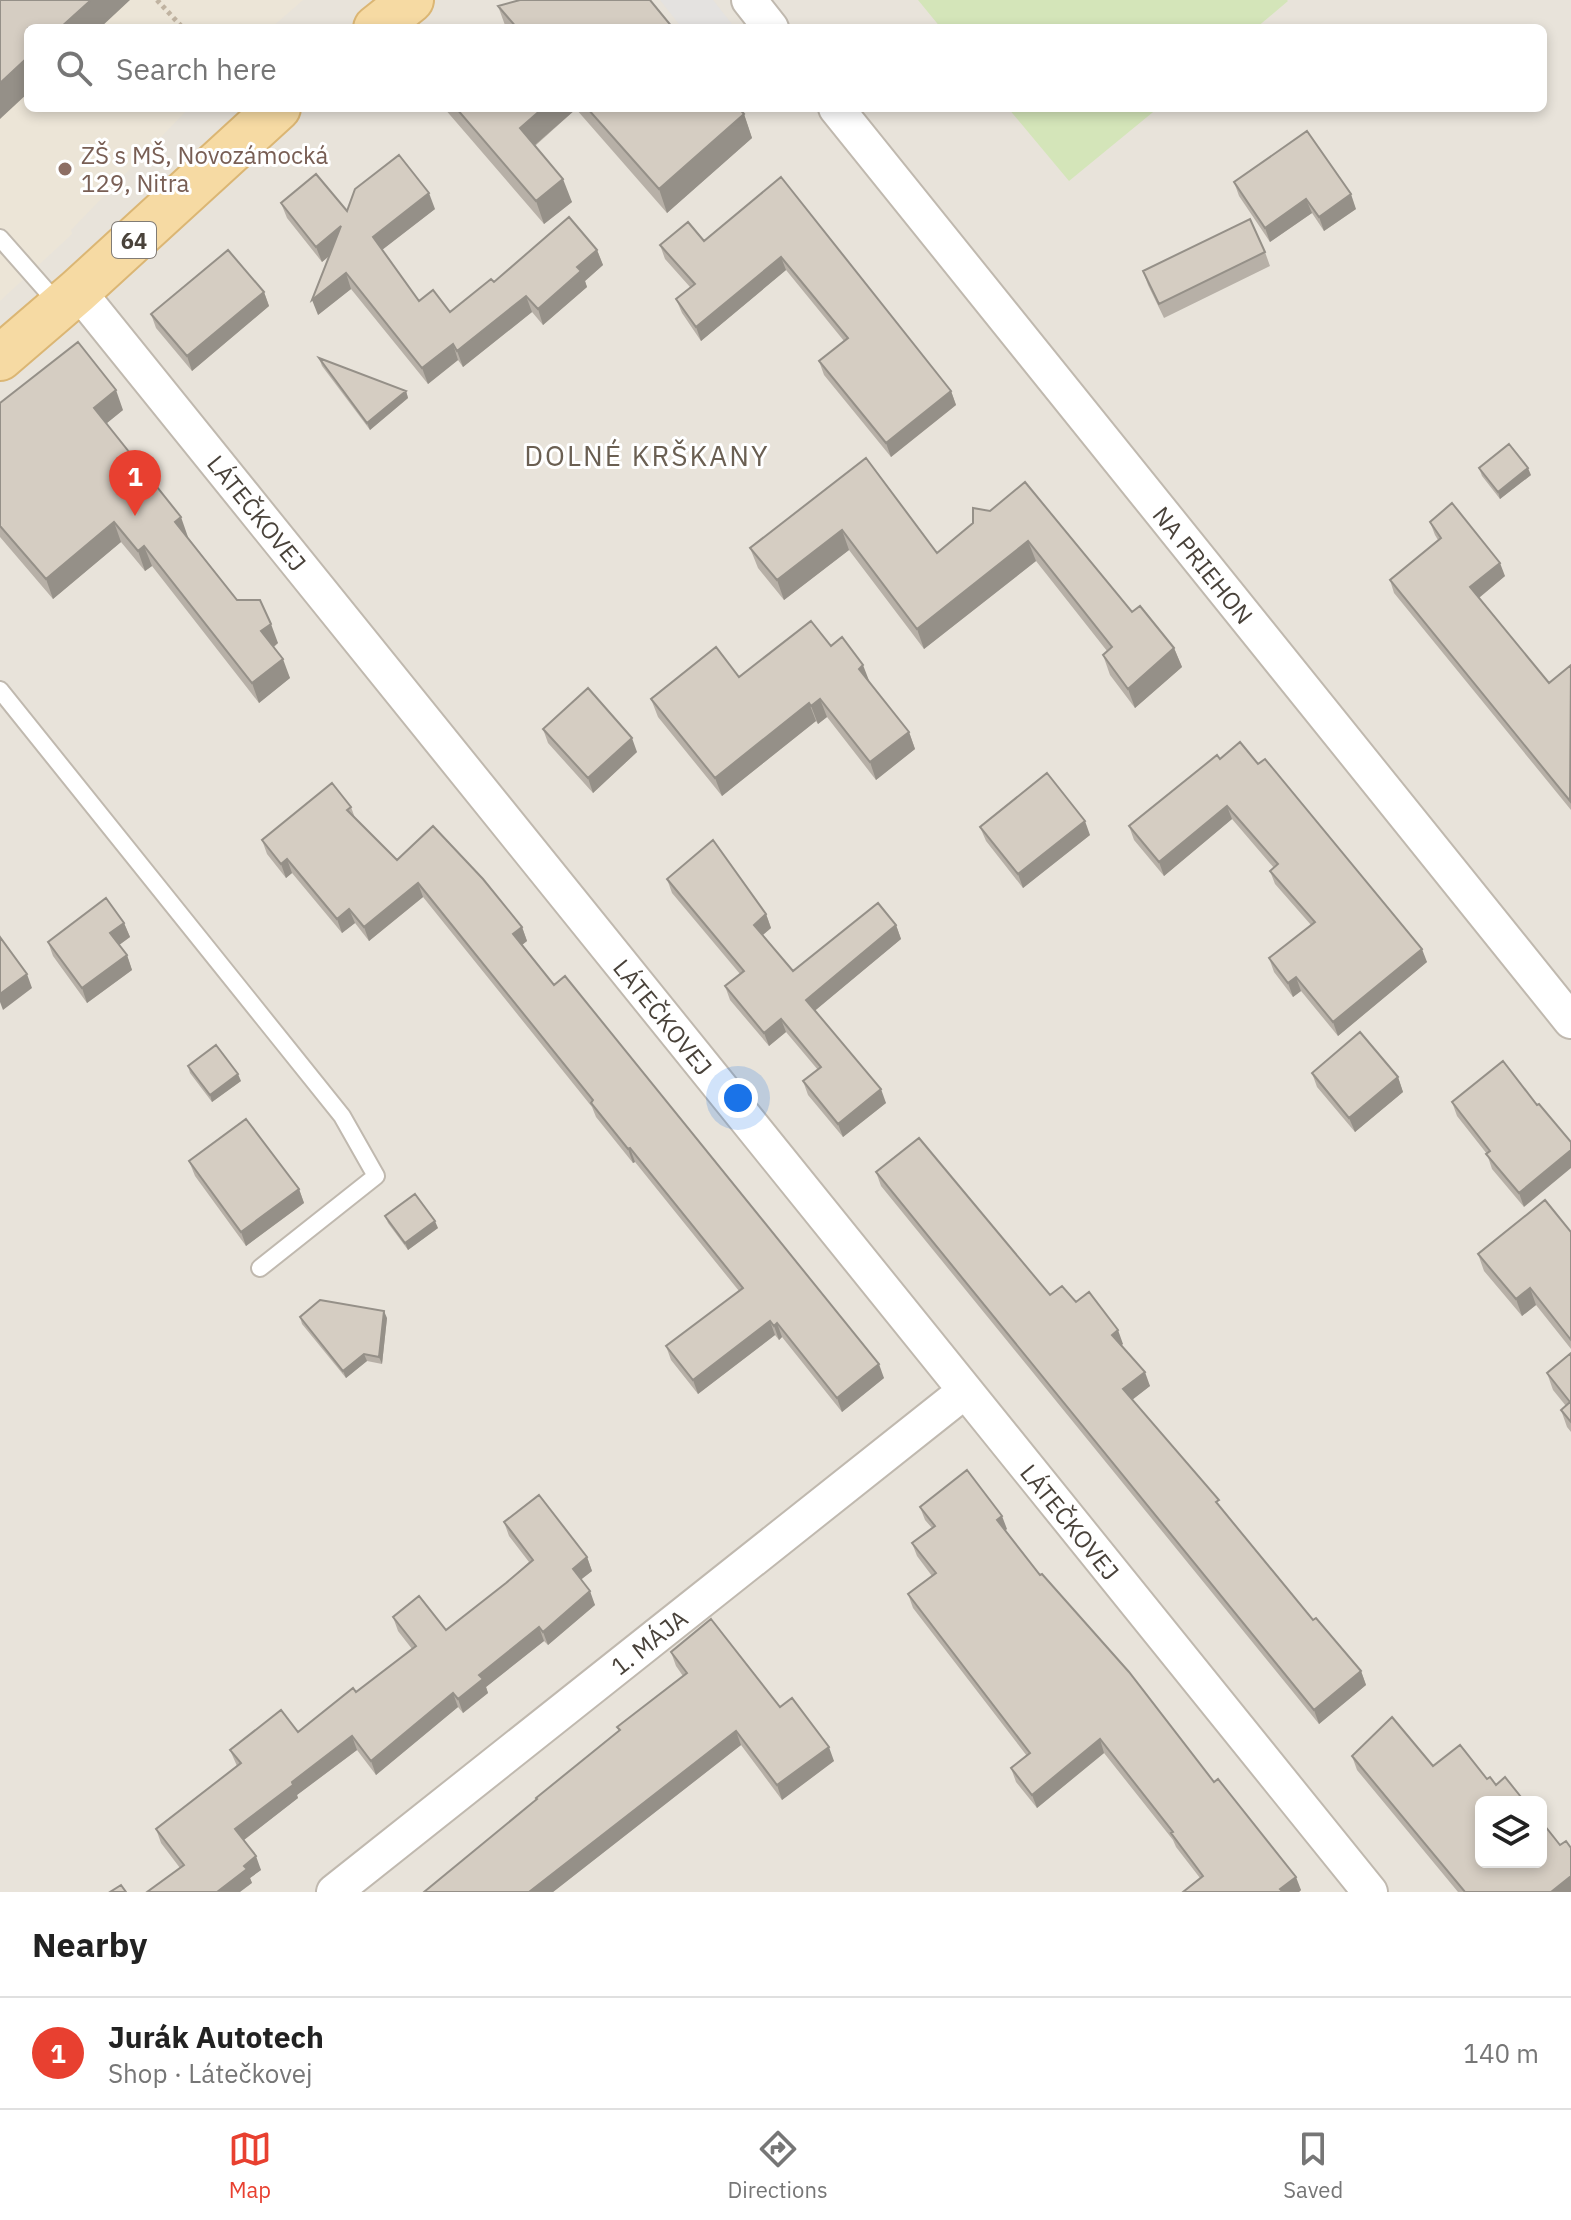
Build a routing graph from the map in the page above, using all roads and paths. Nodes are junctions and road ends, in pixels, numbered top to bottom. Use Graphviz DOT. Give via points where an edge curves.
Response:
graph roads {
  1 [pos="157,0"];
  2 [pos="411,0"];
  3 [pos="749,0"];
  4 [pos="179,24"];
  5 [pos="381,24"];
  6 [pos="768,24"];
  7 [pos="274,112"];
  8 [pos="839,112"];
  9 [pos="0,238"];
  10 [pos="69,299"];
  11 [pos="0,358"];
  12 [pos="0,690"];
  13 [pos="1571,1021"];
  14 [pos="260,1268"];
  15 [pos="965,1391"];
  16 [pos="334,1892"];
  17 [pos="1370,1892"];
  1 -- 4 [label="path"];
  2 -- 5 [label="main road"];
  3 -- 6 [label="street"];
  7 -- 10 [label="main road, 64"];
  8 -- 13 [label="street, NA PRIEHON"];
  9 -- 10 [label="lane"];
  10 -- 11 [label="main road, 64"];
  10 -- 15 [label="street, LÁTEČKOVEJ"];
  12 -- 14 [label="lane" via="342,1116 376,1176"];
  15 -- 16 [label="street, 1. MÁJA"];
  15 -- 17 [label="street, LÁTEČKOVEJ"];
}
